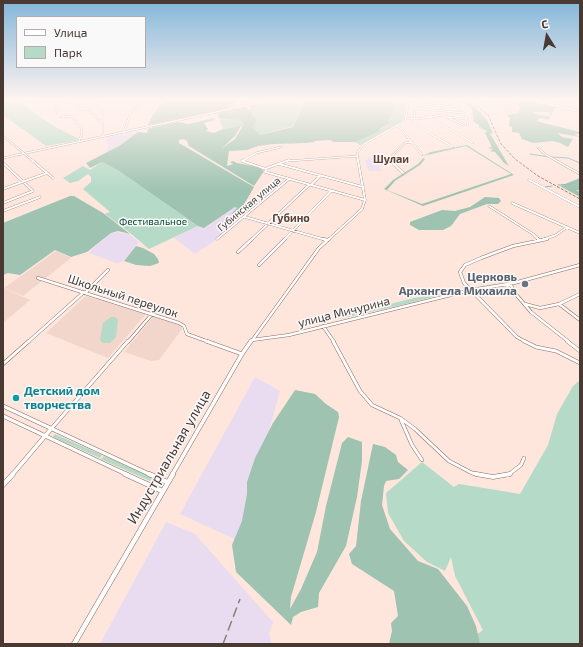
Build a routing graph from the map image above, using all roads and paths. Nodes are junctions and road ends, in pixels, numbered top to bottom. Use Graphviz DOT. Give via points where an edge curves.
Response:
graph roads {
  1 [pos="81,130"];
  2 [pos="103,130"];
  3 [pos="125,130"];
  4 [pos="389,130"];
  5 [pos="402,130"];
  6 [pos="424,130"];
  7 [pos="451,130"];
  8 [pos="3,136"];
  9 [pos="103,136"];
  10 [pos="79,142"];
  11 [pos="412,142"];
  12 [pos="473,143"];
  13 [pos="281,147"];
  14 [pos="453,147"];
  15 [pos="538,148"];
  16 [pos="23,153"];
  17 [pos="422,155"];
  18 [pos="358,156"];
  19 [pos="3,158"];
  20 [pos="3,163"];
  21 [pos="278,164"];
  22 [pos="266,169"];
  23 [pos="47,173"];
  24 [pos="404,173"];
  25 [pos="580,174"];
  26 [pos="320,176"];
  27 [pos="53,178"];
  28 [pos="290,179"];
  29 [pos="529,180"];
  30 [pos="23,182"];
  31 [pos="310,185"];
  32 [pos="363,188"];
  33 [pos="3,189"];
  34 [pos="331,191"];
  35 [pos="40,197"];
  36 [pos="366,200"];
  37 [pos="3,203"];
  38 [pos="512,204"];
  39 [pos="489,206"];
  40 [pos="580,207"];
  41 [pos="3,211"];
  42 [pos="245,217"];
  43 [pos="267,224"];
  44 [pos="567,227"];
  45 [pos="292,230"];
  46 [pos="580,233"];
  47 [pos="217,239"];
  48 [pos="327,240"];
  49 [pos="540,241"];
  50 [pos="238,252"];
  51 [pos="259,265"];
  52 [pos="580,265"];
  53 [pos="108,270"];
  54 [pos="38,278"];
  55 [pos="510,284"];
  56 [pos="471,290"];
  57 [pos="85,292"];
  58 [pos="580,294"];
  59 [pos="523,303"];
  60 [pos="558,304"];
  61 [pos="153,314"];
  62 [pos="580,320"];
  63 [pos="323,326"];
  64 [pos="252,340"];
  65 [pos="580,351"];
  66 [pos="242,354"];
  67 [pos="580,363"];
  68 [pos="3,364"];
  69 [pos="3,406"];
  70 [pos="3,416"];
  71 [pos="400,418"];
  72 [pos="51,430"];
  73 [pos="45,436"];
  74 [pos="524,458"];
  75 [pos="422,460"];
  76 [pos="167,482"];
  77 [pos="3,485"];
  78 [pos="162,491"];
  79 [pos="74,644"];
  1 -- 10 [label="street"];
  2 -- 9 [label="street"];
  3 -- 9 [label="street"];
  4 -- 18 [label="street" via="360,146"];
  5 -- 11 [label="street"];
  6 -- 14 [label="street"];
  7 -- 12 [label="street"];
  8 -- 16 [label="street"];
  9 -- 10 [label="street"];
  10 -- 16 [label="street"];
  11 -- 17 [label="street"];
  11 -- 24 [label="street" via="405,143 390,159"];
  13 -- 22 [label="street" via="256,153 242,161"];
  15 -- 25 [label="street"];
  16 -- 19 [label="street"];
  16 -- 23 [label="street"];
  18 -- 21 [label="street" via="294,159"];
  18 -- 32 [label="street"];
  20 -- 30 [label="street"];
  21 -- 22 [label="street"];
  21 -- 26 [label="street"];
  22 -- 28 [label="street" via="265,172"];
  23 -- 27 [label="street"];
  23 -- 30 [label="street"];
  26 -- 31 [label="street"];
  26 -- 32 [label="street"];
  28 -- 31 [label="street"];
  28 -- 42 [label="street, Губинская улица"];
  29 -- 40 [label="street"];
  30 -- 33 [label="street"];
  30 -- 37 [label="street" via="33,191"];
  31 -- 34 [label="street"];
  31 -- 43 [label="street"];
  32 -- 36 [label="street"];
  34 -- 36 [label="street"];
  34 -- 45 [label="street"];
  35 -- 41 [label="street"];
  36 -- 48 [label="street, Индустриальная улица" via="362,209"];
  38 -- 44 [label="street"];
  39 -- 49 [label="street"];
  42 -- 43 [label="street"];
  42 -- 47 [label="street, Губинская улица"];
  43 -- 45 [label="street"];
  43 -- 50 [label="street"];
  44 -- 46 [label="street"];
  44 -- 49 [label="street" via="556,236"];
  45 -- 48 [label="street"];
  45 -- 51 [label="street"];
  48 -- 64 [label="street, Индустриальная улица"];
  49 -- 56 [label="street" via="499,251 465,266 460,272"];
  52 -- 55 [label="street, улица Мичурина"];
  53 -- 57 [label="street"];
  54 -- 57 [label="street, Школьный переулок"];
  55 -- 56 [label="street, улица Мичурина"];
  55 -- 59 [label="street"];
  56 -- 63 [label="street, улица Мичурина"];
  56 -- 67 [label="street" via="517,337"];
  57 -- 61 [label="street, Школьный переулок"];
  57 -- 68 [label="street"];
  58 -- 60 [label="street"];
  59 -- 60 [label="street" via="540,308"];
  59 -- 65 [label="street"];
  60 -- 62 [label="street"];
  61 -- 66 [label="street, Школьный переулок" via="181,324 187,334"];
  61 -- 72 [label="street"];
  63 -- 64 [label="street, улица Мичурина" via="289,335"];
  63 -- 71 [label="street" via="360,391 372,405"];
  64 -- 66 [label="street, Индустриальная улица"];
  66 -- 76 [label="street, Индустриальная улица"];
  69 -- 72 [label="street"];
  70 -- 73 [label="street"];
  71 -- 74 [label="street" via="441,455 472,473 493,477 508,475 519,468"];
  71 -- 75 [label="street"];
  72 -- 73 [label="street"];
  72 -- 76 [label="street"];
  73 -- 77 [label="street"];
  73 -- 78 [label="street"];
  76 -- 78 [label="street, Индустриальная улица"];
  78 -- 79 [label="street, Индустриальная улица"];
}
